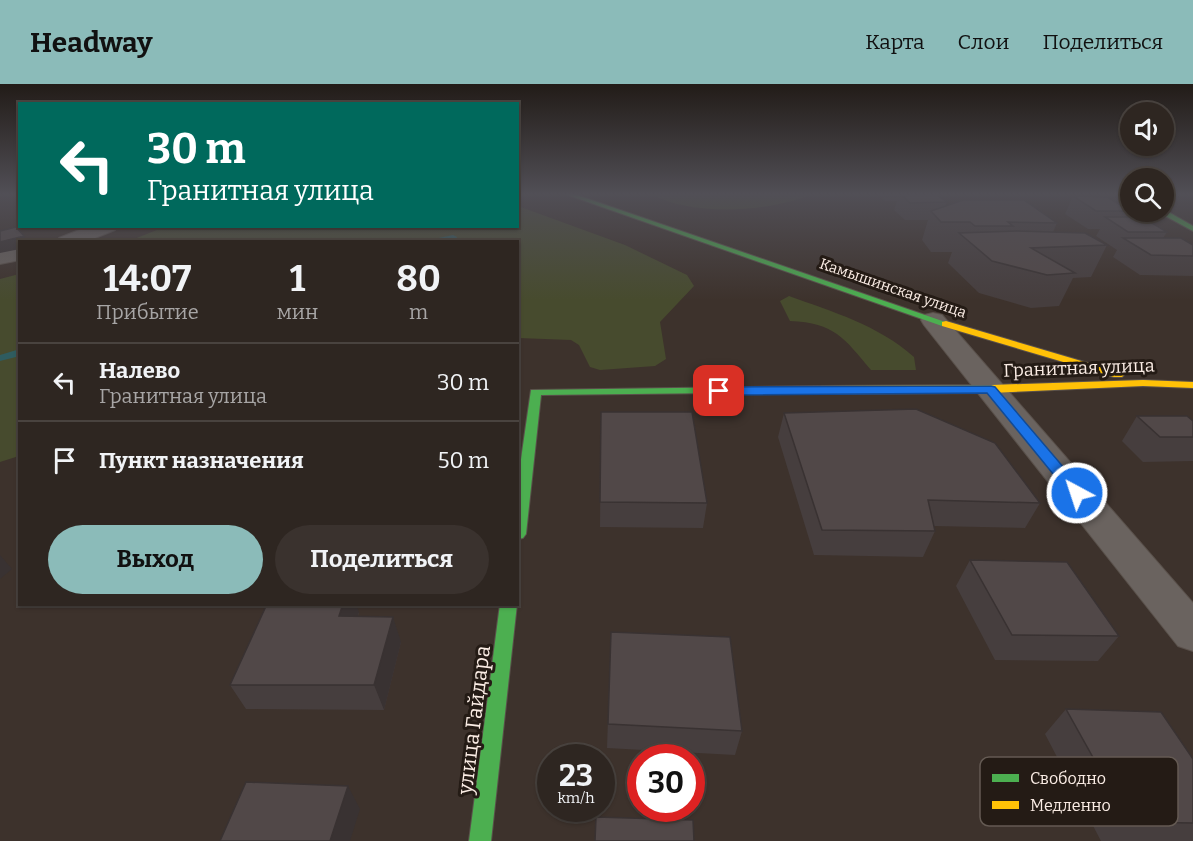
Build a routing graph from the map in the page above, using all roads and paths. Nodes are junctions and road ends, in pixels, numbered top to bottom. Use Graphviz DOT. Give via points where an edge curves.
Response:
graph roads {
  1 [pos="99,229"];
  2 [pos="670,229"];
  3 [pos="71,240"];
  4 [pos="18,254"];
  5 [pos="0,258"];
  6 [pos="933,320"];
  7 [pos="1143,383"];
  8 [pos="1193,385"];
  9 [pos="991,389"];
  10 [pos="519,526"];
  11 [pos="509,606"];
  12 [pos="1193,633"];
  13 [pos="480,841"];
  1 -- 3 [label="street"];
  2 -- 6 [label="street, Камышинская улица"];
  4 -- 5 [label="street"];
  6 -- 7 [label="street, Камышинская улица"];
  6 -- 9 [label="street"];
  7 -- 8 [label="street, Гранитная улица"];
  7 -- 9 [label="street, Гранитная улица"];
  9 -- 10 [label="street, Гранитная улица" via="535,392"];
  9 -- 12 [label="street"];
  11 -- 13 [label="street, улица Гайдара"];
}
